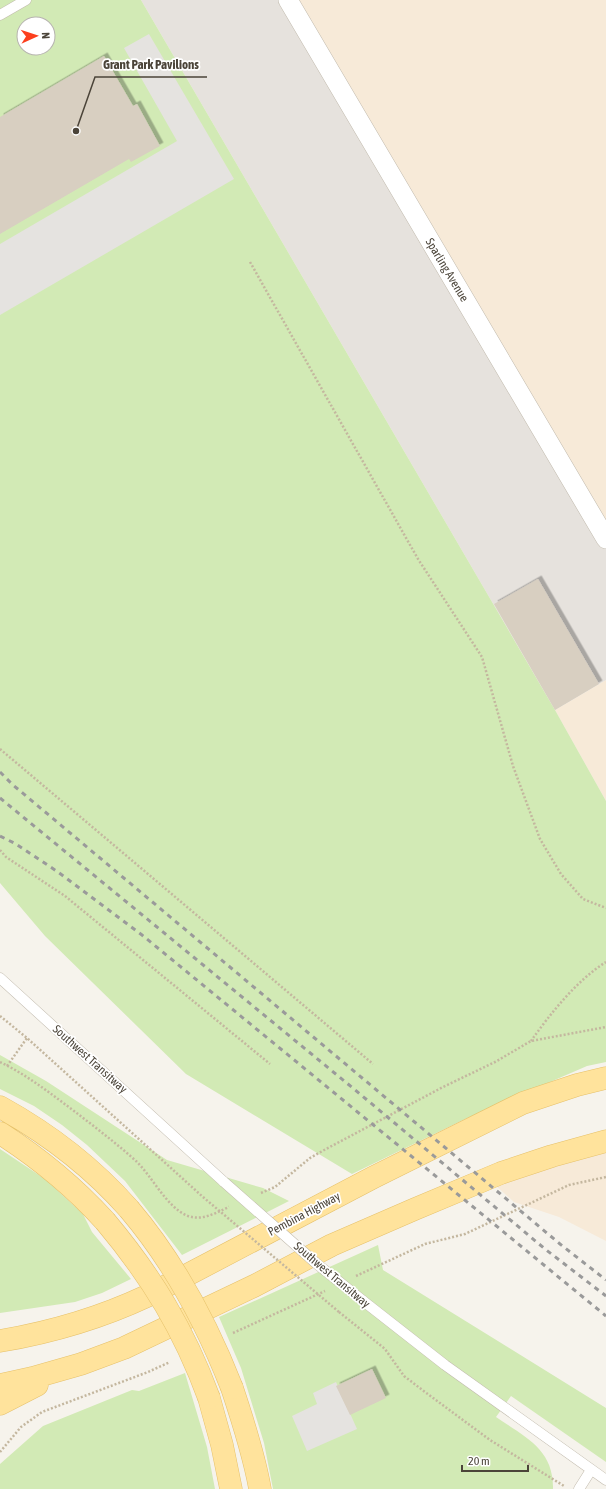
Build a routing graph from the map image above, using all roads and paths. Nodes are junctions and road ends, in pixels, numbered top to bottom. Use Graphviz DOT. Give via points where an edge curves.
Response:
graph roads {
  1 [pos="26,0"];
  2 [pos="288,0"];
  3 [pos="0,15"];
  4 [pos="250,262"];
  5 [pos="606,539"];
  6 [pos="0,749"];
  7 [pos="0,850"];
  8 [pos="606,908"];
  9 [pos="606,962"];
  10 [pos="0,978"];
  11 [pos="0,1016"];
  12 [pos="606,1027"];
  13 [pos="27,1038"];
  14 [pos="531,1041"];
  15 [pos="0,1062"];
  16 [pos="270,1064"];
  17 [pos="373,1064"];
  18 [pos="7,1066"];
  19 [pos="606,1078"];
  20 [pos="0,1107"];
  21 [pos="0,1133"];
  22 [pos="606,1142"];
  23 [pos="606,1177"];
  24 [pos="254,1196"];
  25 [pos="233,1205"];
  26 [pos="354,1277"];
  27 [pos="326,1290"];
  28 [pos="226,1336"];
  29 [pos="3,1340"];
  30 [pos="176,1359"];
  31 [pos="81,1364"];
  32 [pos="0,1385"];
  33 [pos="0,1404"];
  34 [pos="0,1452"];
  35 [pos="591,1470"];
  36 [pos="606,1480"];
  37 [pos="230,1489"];
  38 [pos="260,1489"];
  39 [pos="569,1489"];
  40 [pos="579,1489"];
  1 -- 3 [label="lane"];
  2 -- 5 [label="street, Sparling Avenue"];
  4 -- 8 [label="path" via="418,559 482,657 513,766 540,839 561,874 583,899"];
  6 -- 17 [label="path"];
  7 -- 16 [label="path" via="6,857 64,896"];
  9 -- 14 [label="path" via="596,968 552,1012"];
  10 -- 35 [label="lane, Southwest Transitway, bridge" via="312,1259 445,1365"];
  11 -- 13 [label="path"];
  12 -- 14 [label="path"];
  13 -- 18 [label="path"];
  13 -- 39 [label="path, bridge" via="203,1197 385,1349 404,1376 490,1440"];
  14 -- 24 [label="path" via="326,1149 310,1158 275,1187"];
  15 -- 18 [label="path"];
  18 -- 25 [label="path" via="43,1087 96,1127 137,1162 174,1206 186,1215 206,1218"];
  19 -- 29 [label="main road, Pembina Highway" via="523,1104 374,1176 116,1310 55,1330"];
  20 -- 38 [label="main road, bridge" via="40,1130 73,1154 112,1190 154,1239 180,1280 215,1347 246,1431"];
  21 -- 37 [label="main road, bridge" via="78,1192 138,1262 165,1303 193,1358 209,1398 222,1445"];
  22 -- 31 [label="main road" via="552,1156 509,1171 415,1209 332,1245 254,1286 124,1348"];
  23 -- 26 [label="path" via="569,1185 465,1234 426,1244"];
  27 -- 28 [label="path"];
  30 -- 34 [label="path" via="42,1412 21,1428"];
  31 -- 32 [label="main road"];
  31 -- 33 [label="main road"];
  35 -- 36 [label="lane, Southwest Transitway"];
  35 -- 40 [label="lane"];
}
